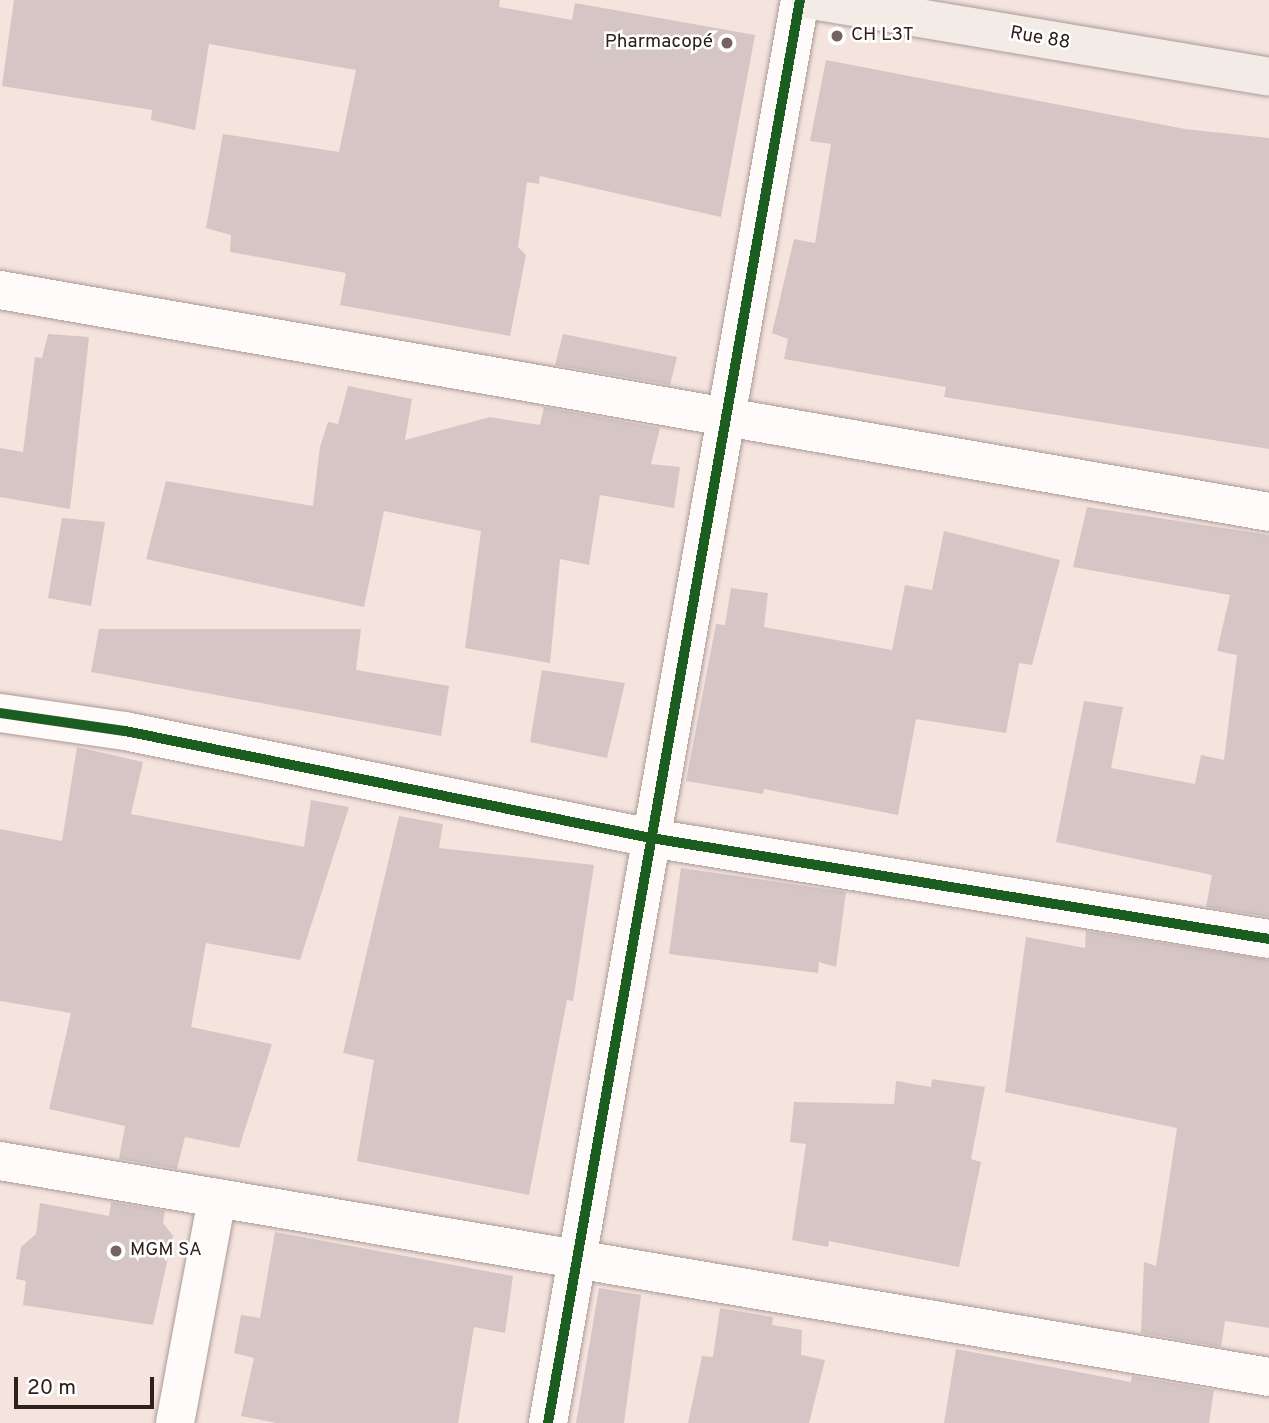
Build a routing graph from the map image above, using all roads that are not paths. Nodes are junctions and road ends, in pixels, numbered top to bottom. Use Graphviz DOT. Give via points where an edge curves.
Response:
graph roads {
  1 [pos="800,0"];
  2 [pos="811,0"];
  3 [pos="1269,77"];
  4 [pos="0,290"];
  5 [pos="726,417"];
  6 [pos="1269,512"];
  7 [pos="0,713"];
  8 [pos="652,838"];
  9 [pos="1269,939"];
  10 [pos="0,1161"];
  11 [pos="217,1198"];
  12 [pos="576,1259"];
  13 [pos="1269,1377"];
  14 [pos="175,1423"];
  15 [pos="548,1423"];
  1 -- 5 [label="street"];
  2 -- 3 [label="main road, Rue 88"];
  4 -- 5 [label="street"];
  5 -- 6 [label="street"];
  5 -- 8 [label="street"];
  7 -- 8 [label="street" via="125,731"];
  8 -- 9 [label="street"];
  8 -- 12 [label="street"];
  10 -- 11 [label="street"];
  11 -- 12 [label="street"];
  11 -- 14 [label="street"];
  12 -- 13 [label="street"];
  12 -- 15 [label="street"];
}
